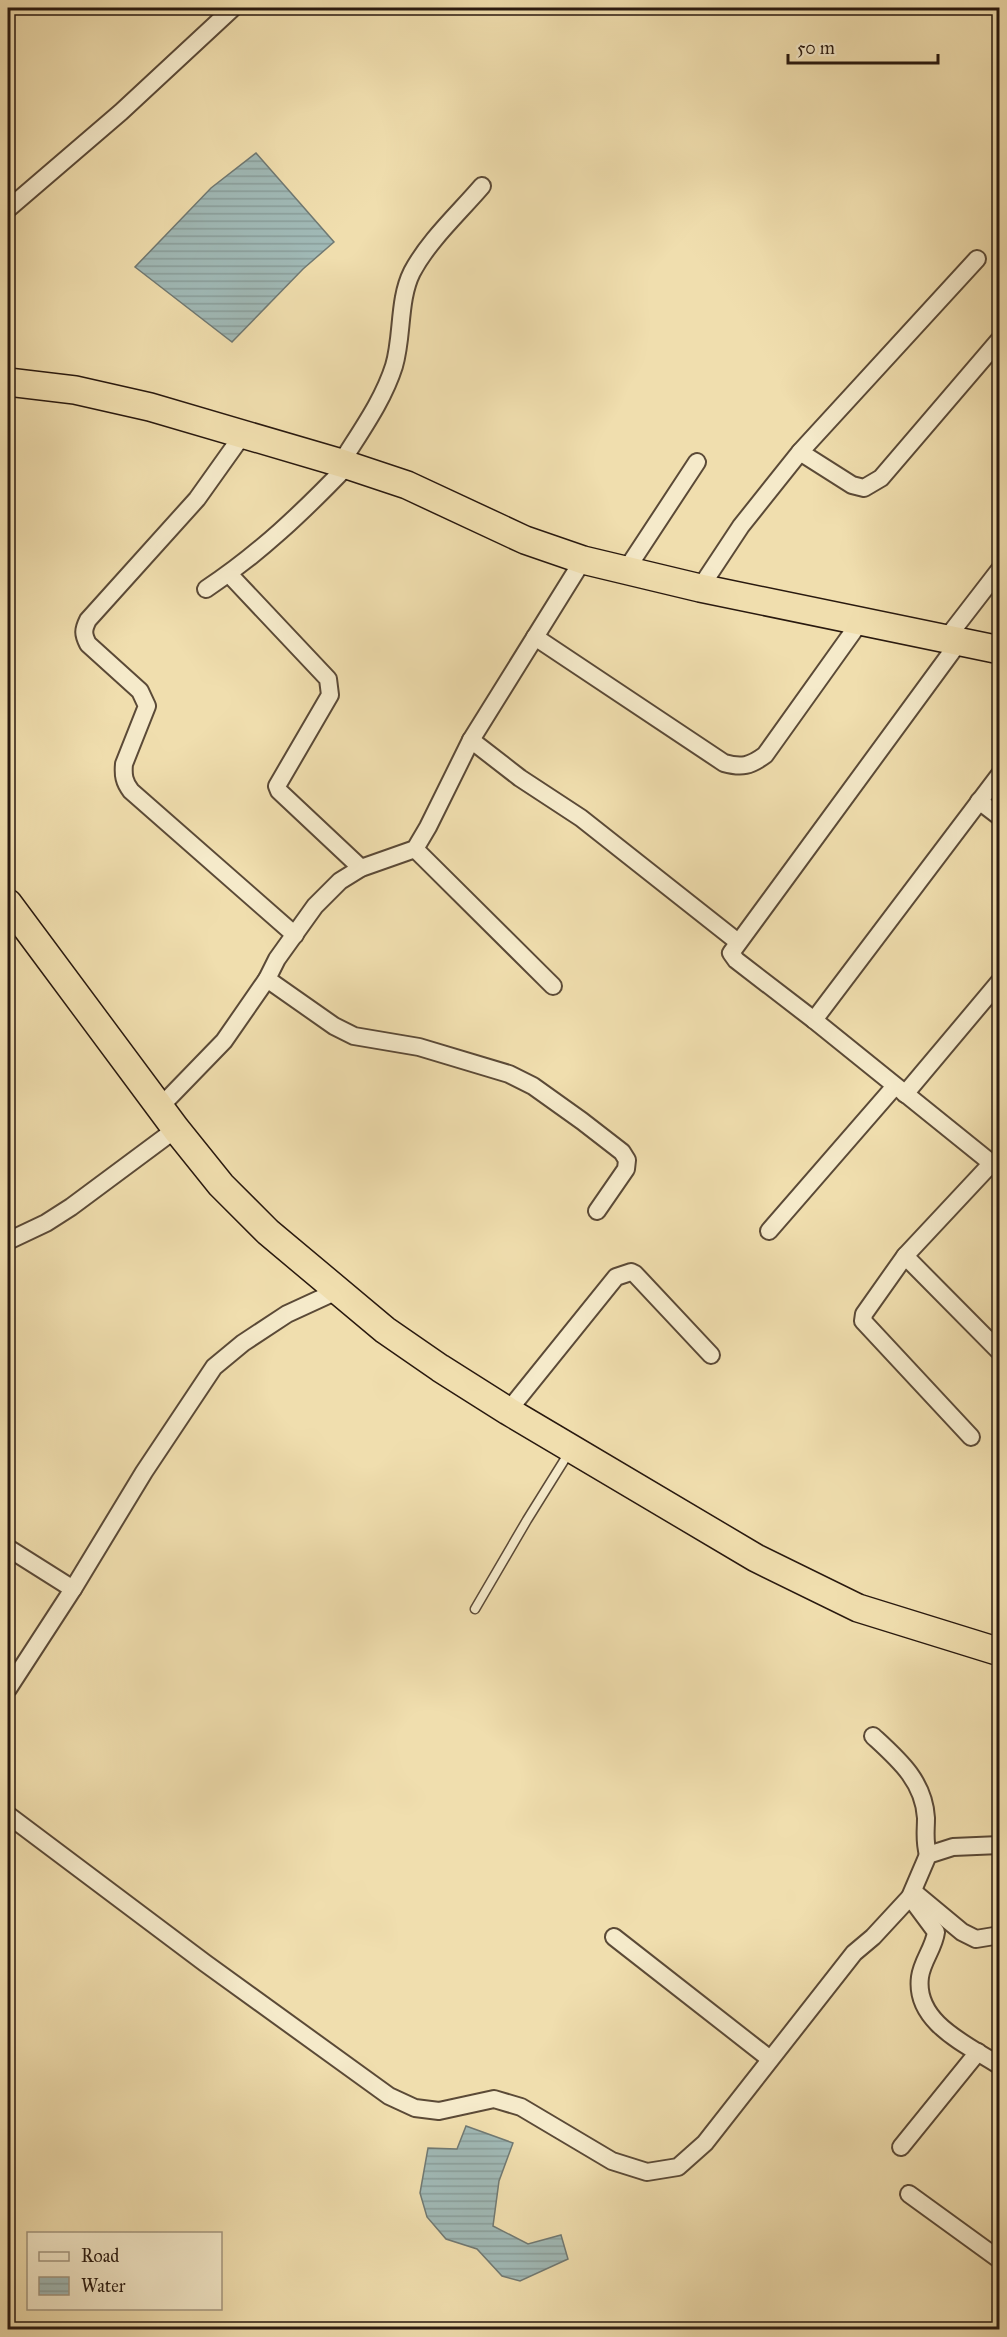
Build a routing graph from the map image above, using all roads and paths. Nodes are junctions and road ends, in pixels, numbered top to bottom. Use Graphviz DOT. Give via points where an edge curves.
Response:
graph roads {
  1 [pos="233,8"];
  2 [pos="482,186"];
  3 [pos="8,209"];
  4 [pos="977,259"];
  5 [pos="999,339"];
  6 [pos="8,382"];
  7 [pos="244,433"];
  8 [pos="801,452"];
  9 [pos="697,462"];
  10 [pos="345,464"];
  11 [pos="583,560"];
  12 [pos="999,569"];
  13 [pos="626,570"];
  14 [pos="229,574"];
  15 [pos="700,588"];
  16 [pos="206,590"];
  17 [pos="860,622"];
  18 [pos="535,637"];
  19 [pos="952,640"];
  20 [pos="999,650"];
  21 [pos="471,740"];
  22 [pos="999,774"];
  23 [pos="979,801"];
  24 [pos="999,817"];
  25 [pos="415,849"];
  26 [pos="362,868"];
  27 [pos="8,903"];
  28 [pos="295,935"];
  29 [pos="738,942"];
  30 [pos="267,979"];
  31 [pos="999,981"];
  32 [pos="553,986"];
  33 [pos="814,1020"];
  34 [pos="900,1090"];
  35 [pos="160,1107"];
  36 [pos="176,1129"];
  37 [pos="995,1167"];
  38 [pos="597,1211"];
  39 [pos="769,1231"];
  40 [pos="8,1240"];
  41 [pos="905,1256"];
  42 [pos="337,1291"];
  43 [pos="999,1352"];
  44 [pos="711,1355"];
  45 [pos="508,1411"];
  46 [pos="970,1437"];
  47 [pos="571,1449"];
  48 [pos="8,1548"];
  49 [pos="74,1589"];
  50 [pos="476,1609"];
  51 [pos="999,1652"];
  52 [pos="8,1689"];
  53 [pos="873,1736"];
  54 [pos="8,1815"];
  55 [pos="999,1845"];
  56 [pos="928,1855"];
  57 [pos="911,1894"];
  58 [pos="999,1935"];
  59 [pos="614,1937"];
  60 [pos="978,2052"];
  61 [pos="770,2060"];
  62 [pos="999,2066"];
  63 [pos="901,2147"];
  64 [pos="909,2194"];
  65 [pos="999,2260"];
  1 -- 3 [label="street" via="122,112"];
  2 -- 10 [label="street" via="412,272 388,382"];
  4 -- 8 [label="street"];
  5 -- 8 [label="street" via="881,478 864,488 852,485"];
  6 -- 7 [label="highway" via="75,390"];
  7 -- 10 [label="highway"];
  7 -- 28 [label="street" via="197,499 83,629 88,644 140,691 147,706 124,764 125,784"];
  8 -- 15 [label="street" via="741,526"];
  9 -- 13 [label="street"];
  10 -- 11 [label="highway" via="407,485 525,540"];
  10 -- 14 [label="street" via="295,520"];
  11 -- 13 [label="highway"];
  11 -- 18 [label="street"];
  12 -- 19 [label="street"];
  13 -- 15 [label="highway"];
  14 -- 16 [label="street"];
  14 -- 26 [label="street" via="328,679 330,695 277,786"];
  15 -- 17 [label="highway"];
  17 -- 18 [label="street" via="765,755 741,768 724,763"];
  17 -- 19 [label="highway"];
  18 -- 21 [label="street"];
  19 -- 20 [label="highway"];
  19 -- 29 [label="street"];
  21 -- 25 [label="street"];
  21 -- 29 [label="street" via="581,818"];
  22 -- 23 [label="street"];
  23 -- 24 [label="street"];
  23 -- 33 [label="street"];
  25 -- 26 [label="street"];
  25 -- 32 [label="street"];
  26 -- 28 [label="street" via="315,906"];
  27 -- 35 [label="highway"];
  28 -- 30 [label="street"];
  29 -- 33 [label="street" via="731,953 736,960"];
  30 -- 35 [label="street" via="224,1041"];
  30 -- 38 [label="street" via="354,1036 419,1047 509,1074 533,1086 622,1152 627,1160 626,1168"];
  31 -- 34 [label="street"];
  33 -- 34 [label="street"];
  34 -- 37 [label="street"];
  34 -- 39 [label="street"];
  35 -- 36 [label="highway"];
  36 -- 40 [label="street" via="71,1207"];
  36 -- 42 [label="highway" via="221,1185"];
  37 -- 41 [label="street"];
  41 -- 43 [label="street"];
  41 -- 46 [label="street" via="863,1321"];
  42 -- 45 [label="highway" via="385,1330"];
  42 -- 49 [label="street" via="287,1314 214,1367"];
  44 -- 45 [label="street" via="635,1274 623,1274 616,1277"];
  45 -- 47 [label="highway"];
  47 -- 50 [label="lane"];
  47 -- 51 [label="highway" via="756,1558 858,1608"];
  48 -- 49 [label="street"];
  49 -- 52 [label="street"];
  53 -- 56 [label="street" via="912,1773 922,1795"];
  54 -- 61 [label="street" via="389,2096 415,2108 439,2111 494,2099 503,2101 521,2107 612,2161 647,2172 678,2167 705,2143"];
  55 -- 56 [label="street" via="953,1846"];
  56 -- 57 [label="street"];
  57 -- 58 [label="street" via="976,1939"];
  57 -- 60 [label="street" via="936,1932 920,1977 920,1992 938,2026"];
  57 -- 61 [label="street" via="854,1953"];
  59 -- 61 [label="street"];
  60 -- 62 [label="street"];
  60 -- 63 [label="street"];
  64 -- 65 [label="street"];
}
